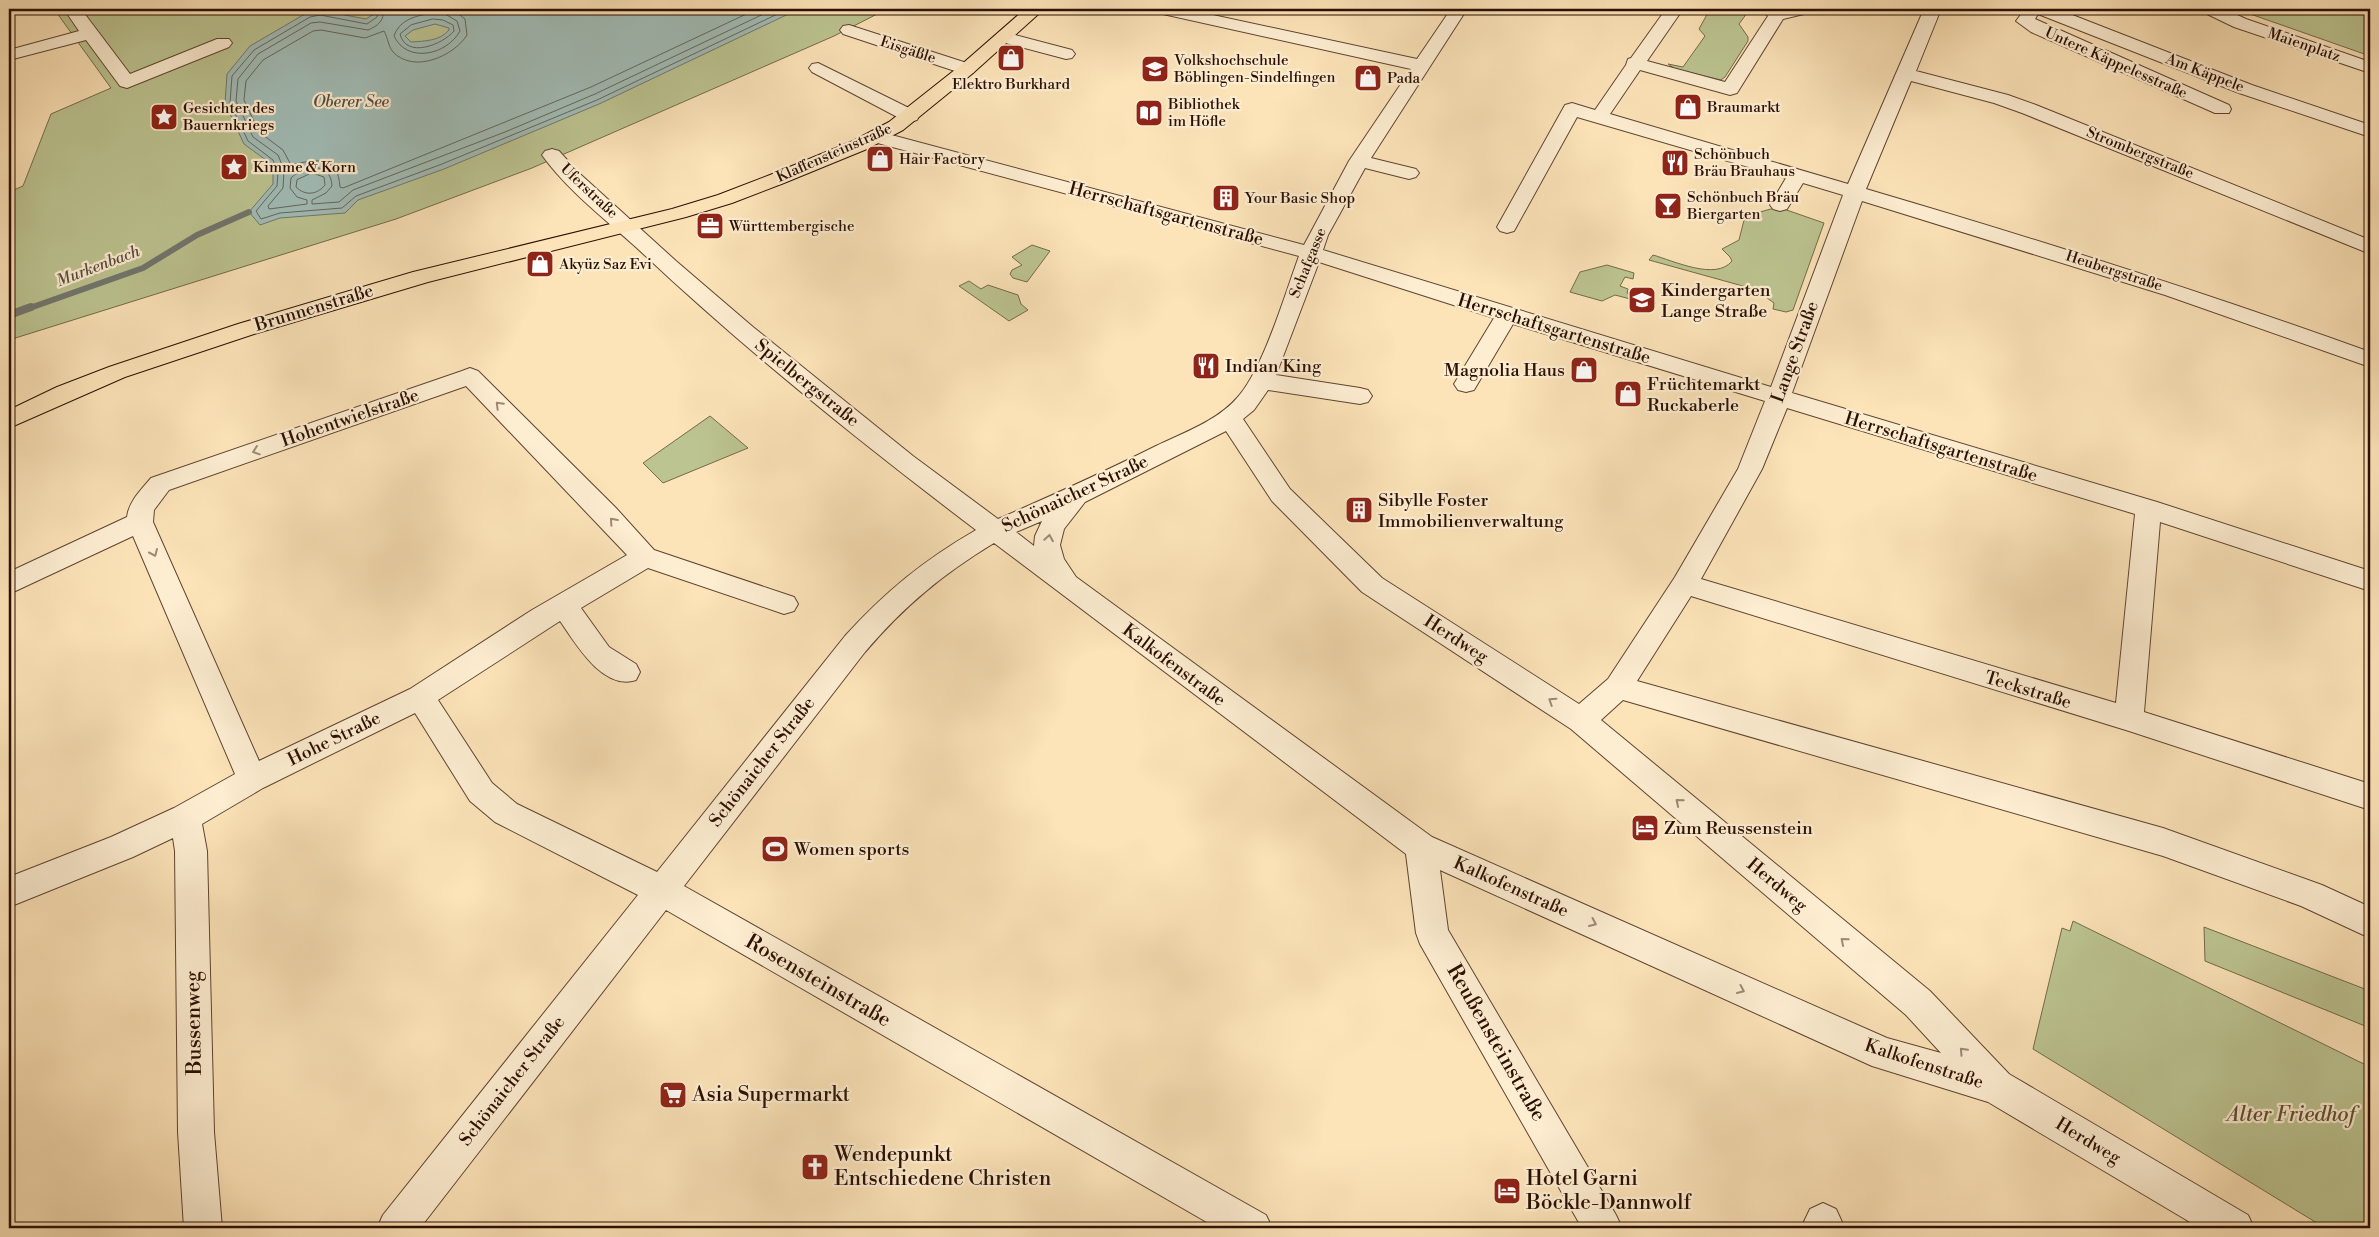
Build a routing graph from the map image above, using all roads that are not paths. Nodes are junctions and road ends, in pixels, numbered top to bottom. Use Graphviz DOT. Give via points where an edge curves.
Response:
graph roads {
  1 [pos="72,9"];
  2 [pos="1035,9"];
  3 [pos="1163,9"];
  4 [pos="1459,9"];
  5 [pos="1674,9"];
  6 [pos="1802,9"];
  7 [pos="1933,9"];
  8 [pos="2033,9"];
  9 [pos="2042,9"];
  10 [pos="2211,9"];
  11 [pos="1773,12"];
  12 [pos="849,30"];
  13 [pos="90,33"];
  14 [pos="1004,37"];
  15 [pos="223,43"];
  16 [pos="13,54"];
  17 [pos="1066,54"];
  18 [pos="1634,63"];
  19 [pos="1422,66"];
  20 [pos="818,68"];
  21 [pos="2370,68"];
  22 [pos="967,69"];
  23 [pos="1905,74"];
  24 [pos="2222,109"];
  25 [pos="910,116"];
  26 [pos="1599,117"];
  27 [pos="2370,131"];
  28 [pos="877,137"];
  29 [pos="552,155"];
  30 [pos="1359,161"];
  31 [pos="1409,173"];
  32 [pos="1797,176"];
  33 [pos="1854,194"];
  34 [pos="1780,205"];
  35 [pos="628,227"];
  36 [pos="1507,227"];
  37 [pos="2370,247"];
  38 [pos="1310,253"];
  39 [pos="1507,315"];
  40 [pos="2370,360"];
  41 [pos="1262,381"];
  42 [pos="1466,384"];
  43 [pos="1360,396"];
  44 [pos="1779,397"];
  45 [pos="1230,418"];
  46 [pos="9,420"];
  47 [pos="1078,495"];
  48 [pos="2148,509"];
  49 [pos="140,522"];
  50 [pos="994,531"];
  51 [pos="645,557"];
  52 [pos="2370,581"];
  53 [pos="9,584"];
  54 [pos="1685,584"];
  55 [pos="1078,593"];
  56 [pos="784,604"];
  57 [pos="564,605"];
  58 [pos="626,672"];
  59 [pos="1618,688"];
  60 [pos="420,697"];
  61 [pos="1581,720"];
  62 [pos="2129,720"];
  63 [pos="252,778"];
  64 [pos="2370,797"];
  65 [pos="185,818"];
  66 [pos="1421,847"];
  67 [pos="661,890"];
  68 [pos="9,892"];
  69 [pos="2370,923"];
  70 [pos="1996,1087"];
  71 [pos="203,1228"];
  72 [pos="396,1228"];
  73 [pos="1253,1228"];
  74 [pos="1603,1228"];
  75 [pos="2235,1228"];
  1 -- 13 [label="street"];
  2 -- 14 [label="main road, Klaffensteinstraße"];
  3 -- 19 [label="street"];
  4 -- 19 [label="street, Schafgasse"];
  5 -- 18 [label="street"];
  6 -- 11 [label="street"];
  7 -- 23 [label="street, Lange Straße"];
  8 -- 24 [label="street, Untere Käppelesstraße" via="2024,20 2036,28"];
  9 -- 27 [label="street, Am Käppele" via="2200,72"];
  10 -- 21 [label="street, Maienplatz"];
  11 -- 18 [label="street" via="1730,89"];
  12 -- 22 [label="street, Eisgäßle"];
  13 -- 15 [label="street" via="127,82"];
  13 -- 16 [label="street"];
  14 -- 17 [label="street"];
  14 -- 22 [label="main road, Klaffensteinstraße"];
  18 -- 26 [label="street"];
  19 -- 30 [label="street, Schafgasse"];
  20 -- 25 [label="street"];
  22 -- 25 [label="main road, Klaffensteinstraße"];
  23 -- 33 [label="street, Lange Straße"];
  23 -- 37 [label="street, Strombergstraße" via="2029,108"];
  25 -- 28 [label="main road, Klaffensteinstraße"];
  26 -- 32 [label="street, Heubergstraße"];
  26 -- 36 [label="street, Heubergstraße" via="1572,109"];
  28 -- 35 [label="main road, Klaffensteinstraße" via="725,199"];
  28 -- 38 [label="street, Herrschaftsgartenstraße"];
  29 -- 35 [label="street, Uferstraße"];
  30 -- 31 [label="street"];
  30 -- 38 [label="street, Schafgasse"];
  32 -- 33 [label="street, Heubergstraße"];
  32 -- 34 [label="street"];
  33 -- 40 [label="street, Heubergstraße" via="2187,294"];
  33 -- 44 [label="street, Lange Straße"];
  35 -- 46 [label="main road, Brunnenstraße" via="421,276 246,329 117,372"];
  35 -- 50 [label="street, Spielbergstraße" via="742,330"];
  38 -- 39 [label="street, Herrschaftsgartenstraße"];
  38 -- 41 [label="street, Schafgasse"];
  39 -- 42 [label="street"];
  39 -- 44 [label="street, Herrschaftsgartenstraße"];
  41 -- 43 [label="street"];
  41 -- 45 [label="street, Schafgasse" via="1246,404"];
  44 -- 48 [label="street, Herrschaftsgartenstraße"];
  44 -- 54 [label="street, Lange Straße" via="1750,469"];
  45 -- 47 [label="street, Schönaicher Straße"];
  61 -- 45 [label="street, Herdweg, one-way" via="1372,585 1281,495"];
  47 -- 50 [label="street, Schönaicher Straße"];
  55 -- 47 [label="street, Kalkofenstraße, one-way" via="1051,564 1046,540 1053,521"];
  48 -- 52 [label="street, Herrschaftsgartenstraße"];
  48 -- 62 [label="street"];
  51 -- 49 [label="street, Hohentwielstraße, one-way" via="608,515 470,376 160,484 141,508"];
  49 -- 53 [label="street"];
  49 -- 63 [label="street, one-way"];
  50 -- 55 [label="street, Kalkofenstraße"];
  50 -- 67 [label="street, Schönaicher Straße" via="952,556 883,612"];
  51 -- 56 [label="street, Hohentwielstraße"];
  51 -- 57 [label="street, Hohe Straße"];
  54 -- 59 [label="street, Lange Straße"];
  54 -- 62 [label="street, Teckstraße"];
  55 -- 66 [label="street, Kalkofenstraße"];
  57 -- 58 [label="street" via="599,655"];
  57 -- 60 [label="street, Hohe Straße"];
  59 -- 61 [label="street, Lange Straße"];
  59 -- 69 [label="street" via="2163,842 2311,895"];
  60 -- 63 [label="street, Hohe Straße"];
  60 -- 67 [label="street, Rosensteinstraße" via="481,792 506,813"];
  70 -- 61 [label="street, Herdweg, one-way" via="1918,1003"];
  62 -- 64 [label="street, Teckstraße"];
  63 -- 65 [label="street, Hohe Straße"];
  65 -- 68 [label="street, Hohe Straße"];
  65 -- 71 [label="street, Bussenweg" via="191,851 196,1132"];
  66 -- 70 [label="street, Kalkofenstraße, one-way" via="1884,1054"];
  66 -- 74 [label="street, Reußensteinstraße" via="1432,932"];
  67 -- 72 [label="street, Schönaicher Straße"];
  67 -- 73 [label="street, Rosensteinstraße"];
  70 -- 75 [label="street, Herdweg"];
}
